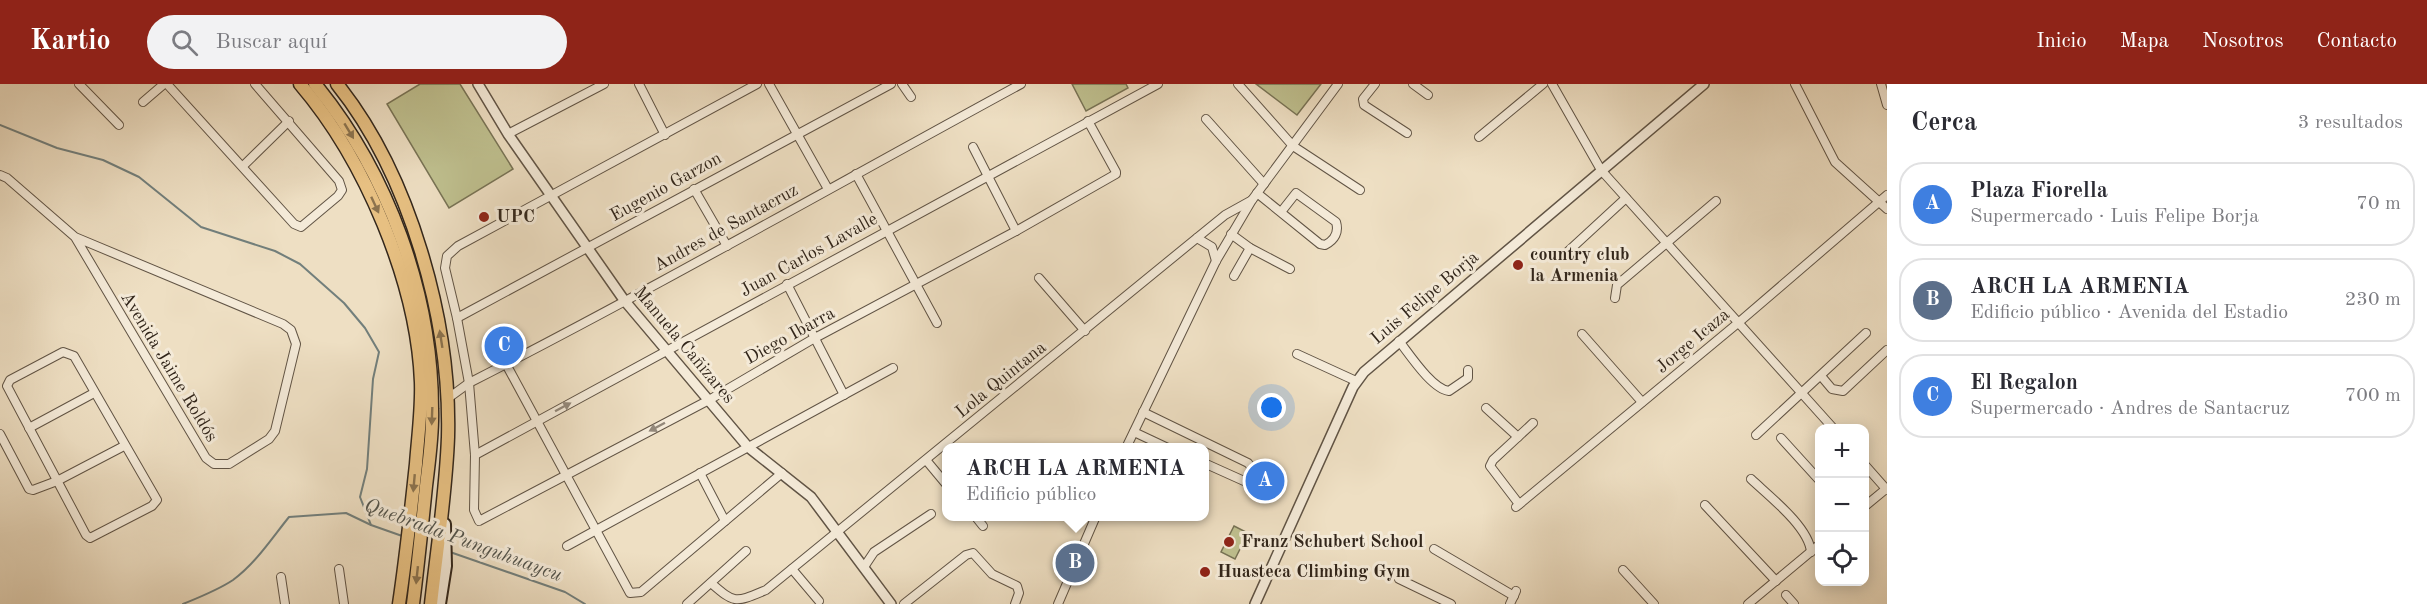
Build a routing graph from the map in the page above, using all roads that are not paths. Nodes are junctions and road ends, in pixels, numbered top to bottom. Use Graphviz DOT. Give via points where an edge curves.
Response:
graph roads {
  1 [pos="79,84"];
  2 [pos="166,84"];
  3 [pos="255,84"];
  4 [pos="300,84"];
  5 [pos="315,84"];
  6 [pos="337,84"];
  7 [pos="478,84"];
  8 [pos="604,84"];
  9 [pos="639,84"];
  10 [pos="757,84"];
  11 [pos="769,84"];
  12 [pos="891,84"];
  13 [pos="902,84"];
  14 [pos="1001,84"];
  15 [pos="1021,84"];
  16 [pos="1158,84"];
  17 [pos="1238,84"];
  18 [pos="1338,84"];
  19 [pos="1375,84"];
  20 [pos="1413,84"];
  21 [pos="1543,84"];
  22 [pos="1552,84"];
  23 [pos="1704,84"];
  24 [pos="1794,84"];
  25 [pos="1881,84"];
  26 [pos="1005,93"];
  27 [pos="1428,96"];
  28 [pos="911,97"];
  29 [pos="143,102"];
  30 [pos="1887,105"];
  31 [pos="1206,119"];
  32 [pos="289,121"];
  33 [pos="1088,122"];
  34 [pos="119,125"];
  35 [pos="1407,133"];
  36 [pos="508,134"];
  37 [pos="796,134"];
  38 [pos="665,135"];
  39 [pos="1479,136"];
  40 [pos="1293,146"];
  41 [pos="973,147"];
  42 [pos="243,166"];
  43 [pos="1601,171"];
  44 [pos="856,174"];
  45 [pos="0,175"];
  46 [pos="988,176"];
  47 [pos="1264,184"];
  48 [pos="694,189"];
  49 [pos="828,189"];
  50 [pos="1360,190"];
  51 [pos="550,195"];
  52 [pos="1887,195"];
  53 [pos="1255,196"];
  54 [pos="1626,198"];
  55 [pos="1716,201"];
  56 [pos="1879,202"];
  57 [pos="1887,209"];
  58 [pos="1281,212"];
  59 [pos="886,230"];
  60 [pos="1016,231"];
  61 [pos="1231,234"];
  62 [pos="75,237"];
  63 [pos="1197,238"];
  64 [pos="1666,244"];
  65 [pos="727,246"];
  66 [pos="586,248"];
  67 [pos="1250,248"];
  68 [pos="1562,257"];
  69 [pos="1216,261"];
  70 [pos="1290,269"];
  71 [pos="1234,276"];
  72 [pos="1039,278"];
  73 [pos="787,284"];
  74 [pos="916,285"];
  75 [pos="1615,298"];
  76 [pos="624,300"];
  77 [pos="458,318"];
  78 [pos="937,323"];
  79 [pos="1738,323"];
  80 [pos="1084,332"];
  81 [pos="1866,333"];
  82 [pos="1582,334"];
  83 [pos="813,339"];
  84 [pos="1399,341"];
  85 [pos="1887,350"];
  86 [pos="667,351"];
  87 [pos="1297,354"];
  88 [pos="506,364"];
  89 [pos="893,368"];
  90 [pos="1468,370"];
  91 [pos="1821,376"];
  92 [pos="1356,381"];
  93 [pos="469,383"];
  94 [pos="94,393"];
  95 [pos="1801,394"];
  96 [pos="843,395"];
  97 [pos="447,399"];
  98 [pos="709,400"];
  99 [pos="1642,402"];
  100 [pos="1486,408"];
  101 [pos="1143,412"];
  102 [pos="536,421"];
  103 [pos="1533,423"];
  104 [pos="1828,424"];
  105 [pos="29,428"];
  106 [pos="1134,432"];
  107 [pos="0,434"];
  108 [pos="1756,435"];
  109 [pos="1518,437"];
  110 [pos="1781,438"];
  111 [pos="947,443"];
  112 [pos="1128,443"];
  113 [pos="1159,443"];
  114 [pos="1207,443"];
  115 [pos="1209,444"];
  116 [pos="124,446"];
  117 [pos="748,447"];
  118 [pos="942,447"];
  119 [pos="475,455"];
  120 [pos="926,460"];
  121 [pos="1209,465"];
  122 [pos="445,468"];
  123 [pos="1869,469"];
  124 [pos="700,473"];
  125 [pos="782,474"];
  126 [pos="566,475"];
  127 [pos="1817,478"];
  128 [pos="942,479"];
  129 [pos="1752,479"];
  130 [pos="57,481"];
  131 [pos="1887,489"];
  132 [pos="1869,503"];
  133 [pos="1705,505"];
  134 [pos="931,514"];
  135 [pos="725,521"];
  136 [pos="979,521"];
  137 [pos="1094,521"];
  138 [pos="983,526"];
  139 [pos="595,531"];
  140 [pos="838,533"];
  141 [pos="413,542"];
  142 [pos="567,546"];
  143 [pos="1815,548"];
  144 [pos="1434,549"];
  145 [pos="746,551"];
  146 [pos="1811,552"];
  147 [pos="864,567"];
  148 [pos="339,569"];
  149 [pos="792,569"];
  150 [pos="1623,570"];
  151 [pos="281,577"];
  152 [pos="1399,579"];
  153 [pos="1776,581"];
  154 [pos="711,583"];
  155 [pos="1786,595"];
  156 [pos="1513,597"];
  157 [pos="819,602"];
  158 [pos="285,604"];
  159 [pos="344,604"];
  160 [pos="398,604"];
  161 [pos="413,604"];
  162 [pos="430,604"];
  163 [pos="440,604"];
  164 [pos="687,604"];
  165 [pos="891,604"];
  166 [pos="904,604"];
  167 [pos="1015,604"];
  168 [pos="1058,604"];
  169 [pos="1255,604"];
  170 [pos="1451,604"];
  171 [pos="1654,604"];
  172 [pos="1748,604"];
  173 [pos="1794,604"];
  1 -- 34 [label="street"];
  2 -- 29 [label="street"];
  2 -- 42 [label="street"];
  3 -- 32 [label="street"];
  4 -- 141 [label="main road, one-way" via="331,123 365,183 383,223 408,302 421,383"];
  5 -- 141 [label="main road, one-way" via="348,129 383,194 406,254 425,331 432,409"];
  97 -- 6 [label="main road, one-way" via="435,301 410,219 376,144"];
  7 -- 36 [label="street, Manuela Cañizares"];
  8 -- 36 [label="street"];
  9 -- 38 [label="street"];
  10 -- 38 [label="street"];
  11 -- 37 [label="street"];
  12 -- 37 [label="street, Eugenio Garzon"];
  13 -- 28 [label="street"];
  14 -- 26 [label="street"];
  15 -- 26 [label="street, Andres de Santacruz"];
  16 -- 33 [label="street, Juan Carlos Lavalle"];
  17 -- 40 [label="street"];
  18 -- 40 [label="street"];
  19 -- 35 [label="street" via="1363,99 1364,105"];
  20 -- 27 [label="street"];
  21 -- 39 [label="street"];
  22 -- 43 [label="street"];
  23 -- 43 [label="street, Luis Felipe Borja"];
  24 -- 56 [label="street" via="1835,162"];
  25 -- 30 [label="street"];
  26 -- 44 [label="street, Andres de Santacruz"];
  31 -- 47 [label="street"];
  32 -- 42 [label="street"];
  32 -- 42 [label="street" via="339,181 342,190 338,196 301,227 294,224"];
  33 -- 46 [label="street, Juan Carlos Lavalle"];
  33 -- 60 [label="street, Diego Ibarra" via="1116,173"];
  36 -- 51 [label="street, Manuela Cañizares"];
  37 -- 48 [label="street, Eugenio Garzon"];
  37 -- 49 [label="street"];
  38 -- 51 [label="street"];
  40 -- 47 [label="street"];
  40 -- 50 [label="street"];
  41 -- 46 [label="street"];
  43 -- 54 [label="street"];
  43 -- 84 [label="street, Luis Felipe Borja"];
  44 -- 49 [label="street, Andres de Santacruz"];
  44 -- 59 [label="street"];
  45 -- 62 [label="street, Avenida Jaime Roldós"];
  46 -- 59 [label="street, Juan Carlos Lavalle"];
  46 -- 60 [label="street"];
  47 -- 53 [label="street"];
  48 -- 65 [label="street"];
  48 -- 66 [label="street, Eugenio Garzon"];
  49 -- 65 [label="street, Andres de Santacruz"];
  51 -- 66 [label="street, Manuela Cañizares"];
  51 -- 77 [label="street" via="447,256 445,268"];
  52 -- 56 [label="street, Jorge Icaza"];
  53 -- 58 [label="street"];
  53 -- 61 [label="street"];
  53 -- 63 [label="street, Lola Quintana"];
  54 -- 64 [label="street"];
  54 -- 68 [label="street"];
  55 -- 64 [label="street"];
  56 -- 57 [label="street"];
  56 -- 79 [label="street, Jorge Icaza"];
  58 -- 58 [label="street" via="1320,243 1330,243 1336,234 1336,222 1296,193"];
  59 -- 73 [label="street, Juan Carlos Lavalle"];
  59 -- 74 [label="street"];
  60 -- 74 [label="street, Diego Ibarra"];
  61 -- 67 [label="street"];
  61 -- 69 [label="street"];
  62 -- 62 [label="street, Avenida Jaime Roldós" via="291,330 296,344 279,421 269,439 229,464 214,464 206,458"];
  63 -- 69 [label="street" via="1212,247"];
  63 -- 80 [label="street, Lola Quintana"];
  64 -- 75 [label="street" via="1617,285"];
  64 -- 79 [label="street"];
  65 -- 76 [label="street, Andres de Santacruz"];
  66 -- 76 [label="street, Manuela Cañizares"];
  66 -- 77 [label="street, Eugenio Garzon"];
  67 -- 70 [label="street"];
  67 -- 71 [label="street"];
  69 -- 101 [label="street"];
  72 -- 80 [label="street"];
  73 -- 83 [label="street"];
  73 -- 86 [label="street, Juan Carlos Lavalle"];
  74 -- 78 [label="street"];
  74 -- 83 [label="street, Diego Ibarra"];
  76 -- 86 [label="street, Manuela Cañizares"];
  76 -- 88 [label="street, Andres de Santacruz"];
  77 -- 93 [label="street"];
  79 -- 95 [label="street"];
  79 -- 99 [label="street, Jorge Icaza"];
  80 -- 111 [label="street, Lola Quintana"];
  81 -- 91 [label="street"];
  82 -- 99 [label="street"];
  83 -- 96 [label="street"];
  83 -- 98 [label="street, Diego Ibarra"];
  84 -- 90 [label="street" via="1443,390 1449,391 1468,378"];
  84 -- 92 [label="street, Luis Felipe Borja"];
  85 -- 91 [label="street" via="1843,391 1832,389"];
  86 -- 98 [label="street, Manuela Cañizares"];
  102 -- 86 [label="street, Juan Carlos Lavalle, one-way"];
  87 -- 92 [label="street"];
  88 -- 93 [label="street, Andres de Santacruz"];
  88 -- 102 [label="street"];
  89 -- 96 [label="street"];
  91 -- 95 [label="street"];
  92 -- 169 [label="street, Luis Felipe Borja"];
  93 -- 97 [label="street, Andres de Santacruz"];
  93 -- 119 [label="street"];
  94 -- 105 [label="street"];
  94 -- 105 [label="street" via="69,352 10,380 7,386"];
  94 -- 116 [label="street"];
  95 -- 104 [label="street"];
  95 -- 108 [label="street"];
  96 -- 117 [label="street"];
  97 -- 122 [label="main road"];
  98 -- 117 [label="street, Manuela Cañizares"];
  98 -- 126 [label="street, Diego Ibarra, one-way"];
  99 -- 109 [label="street, Jorge Icaza" via="1517,505 1490,466"];
  100 -- 109 [label="street"];
  101 -- 106 [label="street"];
  101 -- 114 [label="street"];
  102 -- 119 [label="street, Juan Carlos Lavalle"];
  102 -- 126 [label="street"];
  103 -- 109 [label="street"];
  105 -- 130 [label="street"];
  106 -- 112 [label="street"];
  106 -- 113 [label="street"];
  107 -- 130 [label="street" via="29,489 37,491"];
  110 -- 127 [label="street"];
  115 -- 121 [label="street" via="1252,468 1244,481"];
  116 -- 130 [label="street"];
  116 -- 130 [label="street" via="157,500 94,537 86,535"];
  117 -- 124 [label="street"];
  117 -- 125 [label="street, Manuela Cañizares"];
  118 -- 120 [label="street, Lola Quintana"];
  119 -- 126 [label="street, Diego Ibarra" via="474,510 482,521"];
  120 -- 128 [label="street"];
  120 -- 140 [label="street, Lola Quintana"];
  122 -- 162 [label="main road"];
  122 -- 163 [label="main road" via="446,566"];
  123 -- 131 [label="street"];
  124 -- 135 [label="street"];
  124 -- 139 [label="street"];
  125 -- 135 [label="street"];
  125 -- 140 [label="street, Manuela Cañizares" via="811,497"];
  126 -- 139 [label="street"];
  129 -- 146 [label="street" via="1800,527"];
  131 -- 132 [label="street"];
  133 -- 153 [label="street"];
  134 -- 147 [label="street" via="874,552"];
  135 -- 139 [label="street" via="636,593 628,591"];
  136 -- 138 [label="street"];
  137 -- 168 [label="street"];
  139 -- 142 [label="street"];
  140 -- 147 [label="street, Manuela Cañizares"];
  140 -- 149 [label="street, Lola Quintana"];
  141 -- 160 [label="main road"];
  141 -- 161 [label="main road, one-way"];
  143 -- 146 [label="street"];
  144 -- 156 [label="street"];
  145 -- 154 [label="street"];
  146 -- 153 [label="street"];
  147 -- 165 [label="street, Manuela Cañizares"];
  148 -- 159 [label="street"];
  149 -- 154 [label="street, Lola Quintana" via="766,590 736,602 725,598"];
  149 -- 157 [label="street"];
  150 -- 171 [label="street"];
  151 -- 158 [label="street"];
  152 -- 170 [label="street"];
  153 -- 172 [label="street"];
  154 -- 164 [label="street"];
  155 -- 173 [label="street"];
  166 -- 167 [label="street" via="973,553 992,574 1017,586"];
}
